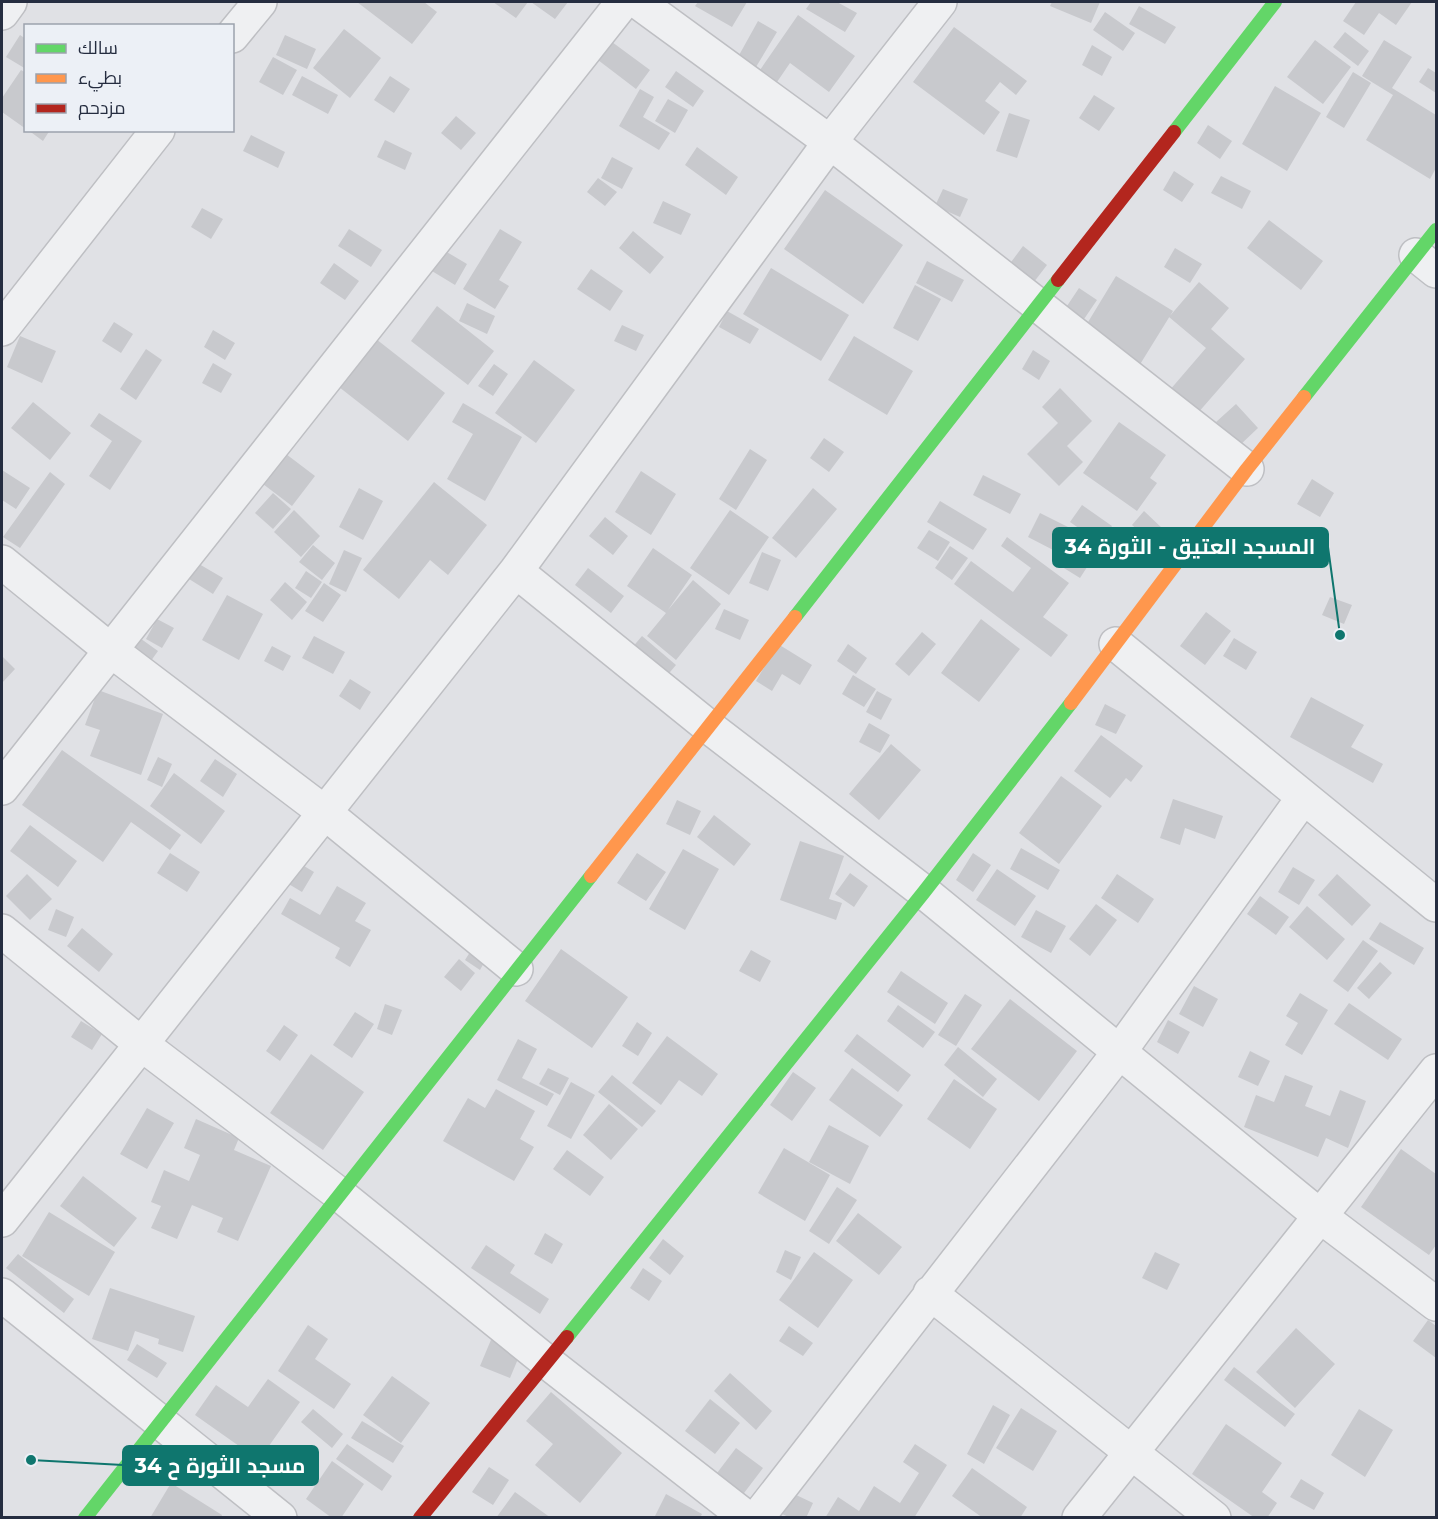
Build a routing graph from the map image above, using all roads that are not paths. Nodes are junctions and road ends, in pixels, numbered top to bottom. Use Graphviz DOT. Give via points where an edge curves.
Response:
graph roads {
  1 [pos="10,2"];
  2 [pos="260,2"];
  3 [pos="623,2"];
  4 [pos="638,2"];
  5 [pos="940,2"];
  6 [pos="1275,2"];
  7 [pos="2,13"];
  8 [pos="234,34"];
  9 [pos="156,132"];
  10 [pos="830,142"];
  11 [pos="1437,230"];
  12 [pos="1426,263"];
  13 [pos="1037,304"];
  14 [pos="2,329"];
  15 [pos="1247,469"];
  16 [pos="2,562"];
  17 [pos="516,571"];
  18 [pos="1116,644"];
  19 [pos="109,649"];
  20 [pos="709,727"];
  21 [pos="2,788"];
  22 [pos="1303,798"];
  23 [pos="324,812"];
  24 [pos="924,892"];
  25 [pos="1437,905"];
  26 [pos="2,931"];
  27 [pos="516,969"];
  28 [pos="140,1043"];
  29 [pos="1120,1051"];
  30 [pos="1437,1071"];
  31 [pos="339,1194"];
  32 [pos="1320,1216"];
  33 [pos="2,1220"];
  34 [pos="930,1293"];
  35 [pos="2,1295"];
  36 [pos="1437,1305"];
  37 [pos="547,1362"];
  38 [pos="161,1423"];
  39 [pos="1130,1453"];
  40 [pos="85,1518"];
  41 [pos="280,1518"];
  42 [pos="420,1518"];
  43 [pos="747,1518"];
  44 [pos="757,1518"];
  45 [pos="1079,1518"];
  46 [pos="1214,1518"];
  1 -- 7 [label="street"];
  2 -- 8 [label="street"];
  3 -- 19 [label="street"];
  4 -- 10 [label="street"];
  5 -- 10 [label="street"];
  6 -- 13 [label="street"];
  9 -- 14 [label="street"];
  10 -- 13 [label="street"];
  10 -- 17 [label="street"];
  11 -- 12 [label="street"];
  12 -- 15 [label="street"];
  13 -- 15 [label="street"];
  13 -- 20 [label="street"];
  15 -- 18 [label="street"];
  16 -- 19 [label="street"];
  17 -- 20 [label="street"];
  17 -- 23 [label="street"];
  18 -- 22 [label="street"];
  18 -- 24 [label="street"];
  19 -- 21 [label="street"];
  19 -- 23 [label="street"];
  20 -- 24 [label="street"];
  20 -- 27 [label="street"];
  22 -- 25 [label="street"];
  22 -- 29 [label="street"];
  23 -- 27 [label="street"];
  23 -- 28 [label="street"];
  24 -- 29 [label="street"];
  24 -- 37 [label="street"];
  26 -- 28 [label="street"];
  27 -- 31 [label="street"];
  28 -- 31 [label="street"];
  28 -- 33 [label="street"];
  29 -- 32 [label="street"];
  29 -- 34 [label="street"];
  30 -- 32 [label="street"];
  31 -- 37 [label="street"];
  31 -- 38 [label="street"];
  32 -- 36 [label="street"];
  32 -- 39 [label="street"];
  34 -- 39 [label="street"];
  34 -- 44 [label="street"];
  35 -- 38 [label="street"];
  37 -- 42 [label="street"];
  37 -- 43 [label="street"];
  38 -- 40 [label="street"];
  38 -- 41 [label="street"];
  39 -- 45 [label="street"];
  39 -- 46 [label="street"];
}
